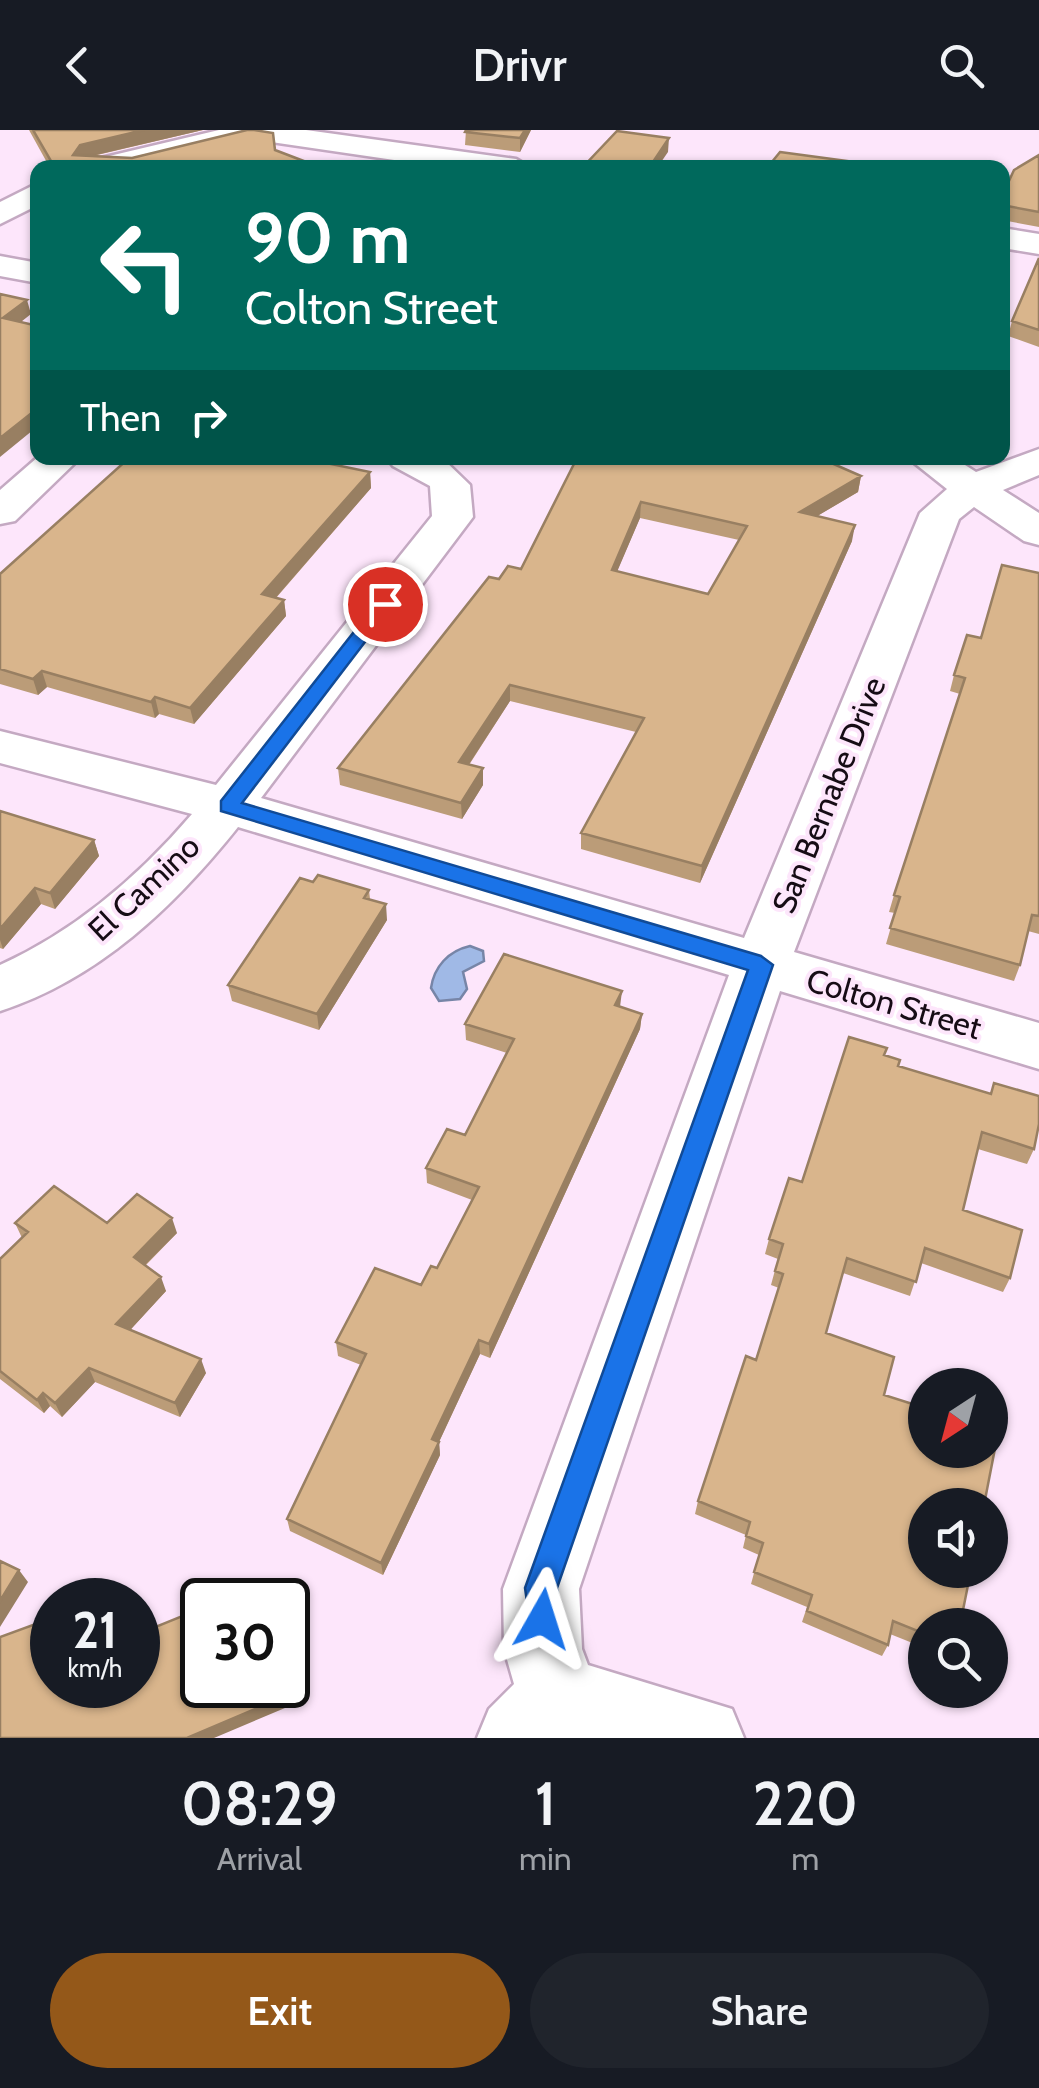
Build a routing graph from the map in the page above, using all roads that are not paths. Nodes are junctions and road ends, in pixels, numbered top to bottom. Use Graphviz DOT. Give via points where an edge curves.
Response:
graph roads {
  1 [pos="254,130"];
  2 [pos="128,160"];
  3 [pos="461,160"];
  4 [pos="30,197"];
  5 [pos="0,215"];
  6 [pos="1010,239"];
  7 [pos="1039,244"];
  8 [pos="0,266"];
  9 [pos="30,272"];
  10 [pos="1039,461"];
  11 [pos="52,465"];
  12 [pos="424,465"];
  13 [pos="1009,465"];
  14 [pos="1010,465"];
  15 [pos="950,473"];
  16 [pos="0,512"];
  17 [pos="1039,532"];
  18 [pos="0,747"];
  19 [pos="228,806"];
  20 [pos="761,965"];
  21 [pos="0,989"];
  22 [pos="1039,1046"];
  23 [pos="538,1717"];
  24 [pos="703,1738"];
  1 -- 2 [label="street"];
  1 -- 3 [label="street"];
  4 -- 5 [label="street"];
  6 -- 7 [label="street"];
  8 -- 9 [label="street"];
  10 -- 14 [label="street, San Bernabe Drive"];
  11 -- 16 [label="street"];
  12 -- 19 [label="street, El Camino" via="452,484 452,517"];
  13 -- 15 [label="street, San Bernabe Drive"];
  15 -- 17 [label="street"];
  15 -- 20 [label="street, San Bernabe Drive" via="941,513"];
  18 -- 19 [label="street, Colton Street"];
  19 -- 20 [label="street, Colton Street"];
  19 -- 21 [label="street, El Camino" via="164,878 94,939"];
  20 -- 22 [label="street, Colton Street"];
  20 -- 23 [label="street, San Bernabe Drive" via="541,1588"];
  23 -- 24 [label="street"];
}
